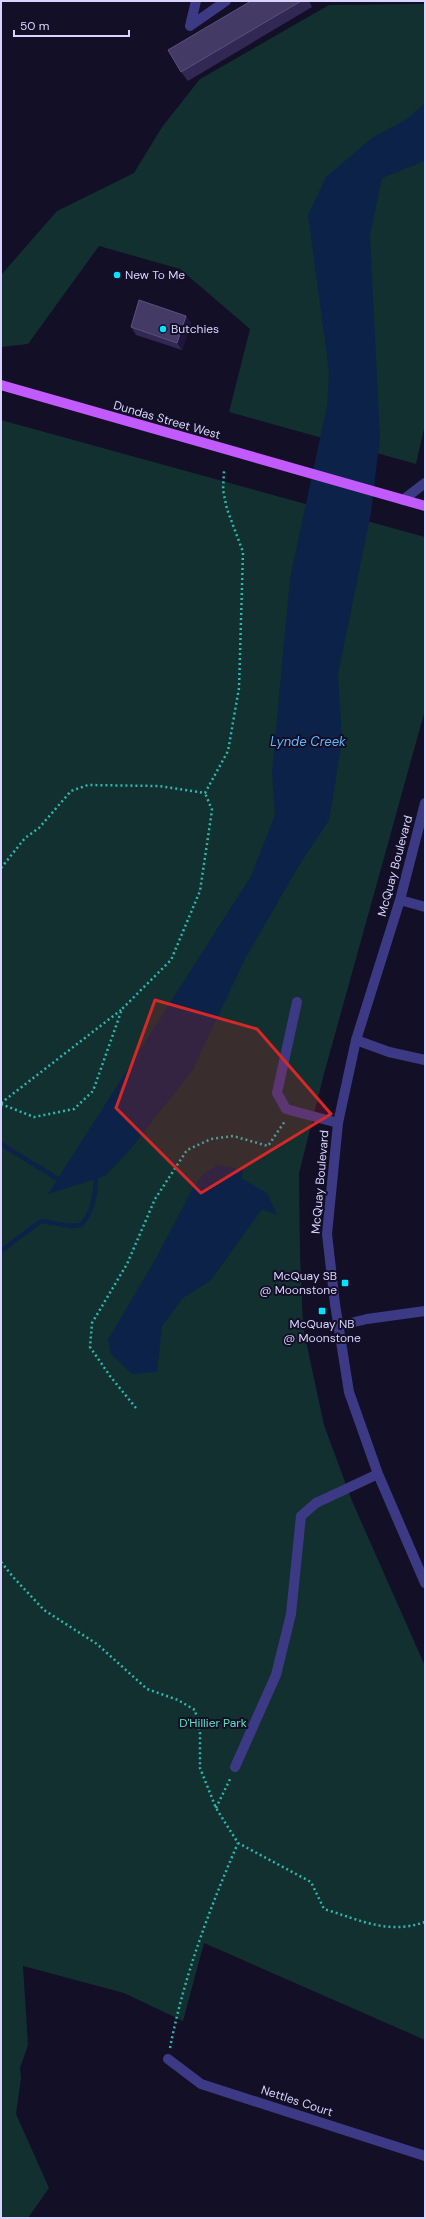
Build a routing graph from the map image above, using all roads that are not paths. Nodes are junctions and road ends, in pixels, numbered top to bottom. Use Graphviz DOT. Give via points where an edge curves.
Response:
graph roads {
  1 [pos="196,1"];
  2 [pos="226,1"];
  3 [pos="1,385"];
  4 [pos="425,483"];
  5 [pos="403,500"];
  6 [pos="425,506"];
  7 [pos="425,803"];
  8 [pos="400,900"];
  9 [pos="425,908"];
  10 [pos="297,1002"];
  11 [pos="356,1040"];
  12 [pos="425,1060"];
  13 [pos="338,1124"];
  14 [pos="425,1311"];
  15 [pos="338,1326"];
  16 [pos="378,1474"];
  17 [pos="425,1583"];
  18 [pos="235,1767"];
  19 [pos="168,2059"];
  20 [pos="425,2156"];
  1 -- 2 [label="street" via="190,26"];
  3 -- 5 [label="main road, Dundas Street West"];
  4 -- 5 [label="street"];
  5 -- 6 [label="main road"];
  7 -- 8 [label="street, McQuay Boulevard"];
  8 -- 9 [label="street"];
  8 -- 11 [label="street, McQuay Boulevard"];
  10 -- 13 [label="street" via="277,1092 286,1109"];
  11 -- 12 [label="street" via="389,1052"];
  11 -- 13 [label="street, McQuay Boulevard"];
  13 -- 15 [label="street, McQuay Boulevard" via="327,1234"];
  14 -- 15 [label="street"];
  15 -- 16 [label="street, McQuay Boulevard" via="349,1392"];
  16 -- 17 [label="street, McQuay Boulevard"];
  16 -- 18 [label="street" via="316,1502 301,1516 291,1614 276,1675"];
  19 -- 20 [label="street, Nettles Court" via="201,2084"];
}
